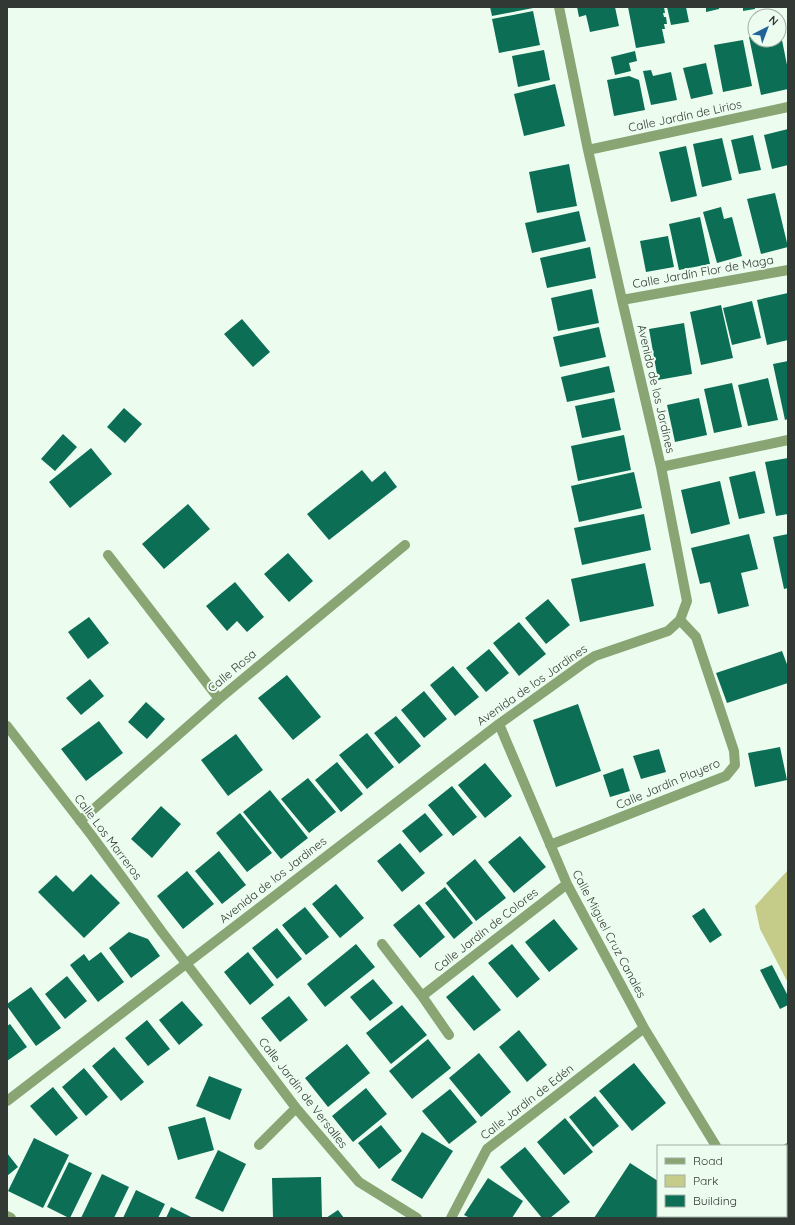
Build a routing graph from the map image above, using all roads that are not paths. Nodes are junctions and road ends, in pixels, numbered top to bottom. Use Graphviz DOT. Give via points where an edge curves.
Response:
graph roads {
  1 [pos="559,7"];
  2 [pos="788,107"];
  3 [pos="588,150"];
  4 [pos="788,270"];
  5 [pos="622,300"];
  6 [pos="788,440"];
  7 [pos="661,467"];
  8 [pos="405,546"];
  9 [pos="108,555"];
  10 [pos="680,620"];
  11 [pos="219,699"];
  12 [pos="499,724"];
  13 [pos="7,726"];
  14 [pos="80,821"];
  15 [pos="550,845"];
  16 [pos="567,884"];
  17 [pos="382,944"];
  18 [pos="187,964"];
  19 [pos="422,996"];
  20 [pos="644,1028"];
  21 [pos="449,1035"];
  22 [pos="7,1101"];
  23 [pos="296,1108"];
  24 [pos="259,1145"];
  25 [pos="715,1145"];
  26 [pos="7,1216"];
  27 [pos="11,1218"];
  28 [pos="417,1218"];
  29 [pos="451,1218"];
  1 -- 3 [label="street, Avenida de los Jardines"];
  2 -- 3 [label="street, Calle Jardín de Lirios"];
  3 -- 5 [label="street, Avenida de los Jardines"];
  4 -- 5 [label="street, Calle Jardín Flor de Maga"];
  5 -- 7 [label="street, Avenida de los Jardines"];
  6 -- 7 [label="street"];
  7 -- 10 [label="street, Avenida de los Jardines" via="687,601"];
  8 -- 11 [label="street, Calle Rosa"];
  9 -- 11 [label="street"];
  10 -- 12 [label="street, Avenida de los Jardines" via="668,631 595,656"];
  10 -- 15 [label="street, Calle Jardín Playero" via="696,637 734,751 735,765 726,776"];
  11 -- 14 [label="street, Calle Rosa"];
  12 -- 15 [label="street, Calle Miguel Cruz Canales"];
  12 -- 18 [label="street, Avenida de los Jardines"];
  13 -- 14 [label="street, Calle Los Marreros"];
  14 -- 18 [label="street, Calle Los Marreros"];
  15 -- 16 [label="street, Calle Miguel Cruz Canales"];
  16 -- 19 [label="street, Calle Jardín de Colores"];
  16 -- 20 [label="street, Calle Miguel Cruz Canales"];
  17 -- 19 [label="street"];
  18 -- 22 [label="street, Avenida de los Jardines"];
  18 -- 23 [label="street, Calle Jardín de Versalles"];
  19 -- 21 [label="street"];
  20 -- 25 [label="street, Calle Miguel Cruz Canales"];
  20 -- 29 [label="street, Calle Jardín de Edén" via="487,1149"];
  23 -- 24 [label="street"];
  23 -- 28 [label="street, Calle Jardín de Versalles" via="358,1182"];
  26 -- 27 [label="street"];
}
